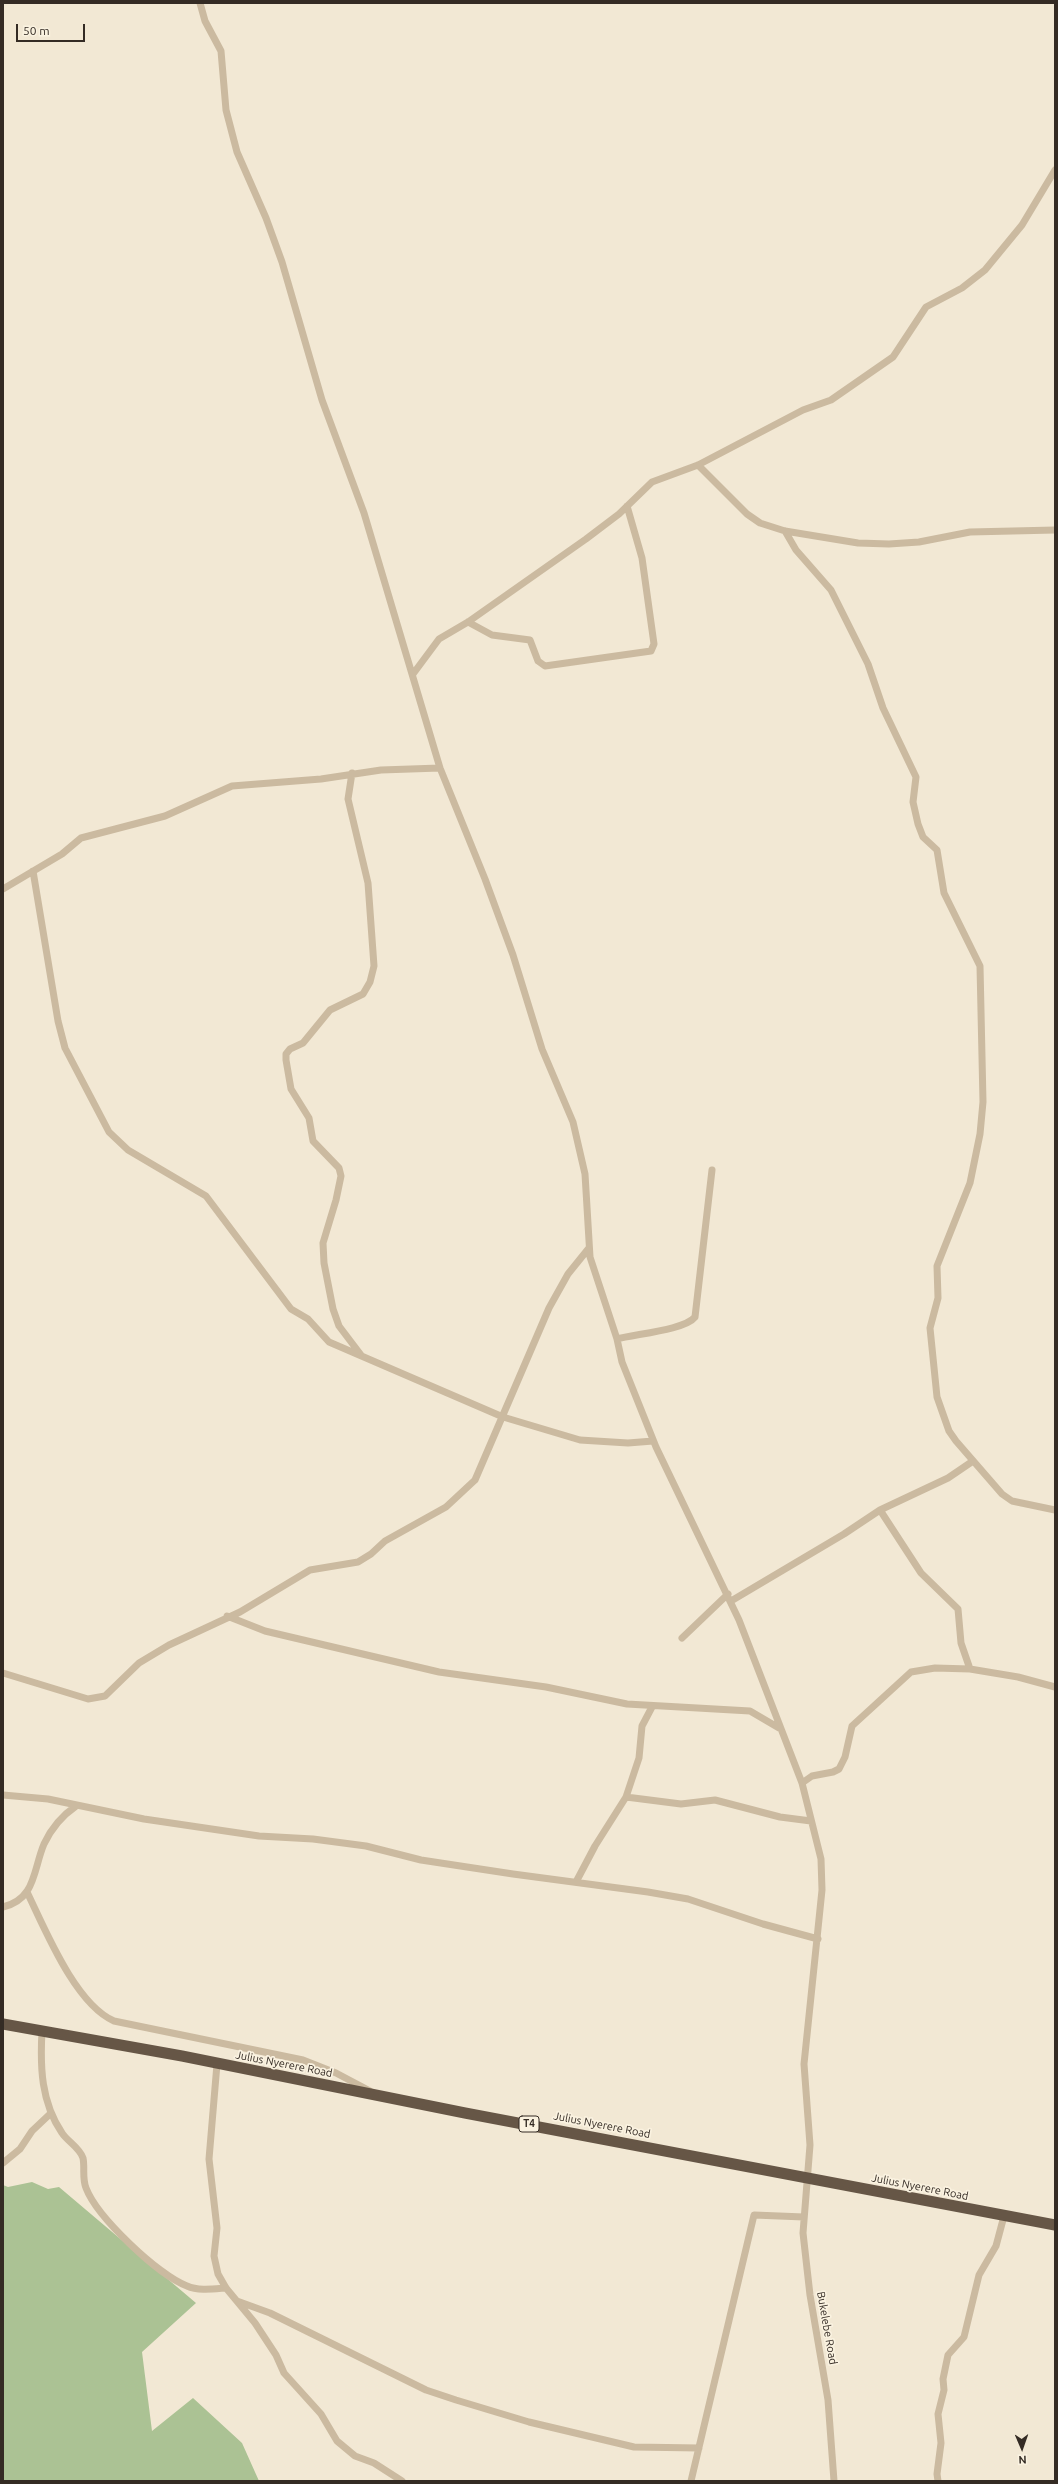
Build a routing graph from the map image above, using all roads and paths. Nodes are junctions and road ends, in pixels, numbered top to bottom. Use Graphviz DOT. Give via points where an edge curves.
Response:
graph roads {
  1 [pos="200,3"];
  2 [pos="1055,170"];
  3 [pos="698,465"];
  4 [pos="627,506"];
  5 [pos="1055,530"];
  6 [pos="785,531"];
  7 [pos="468,622"];
  8 [pos="413,674"];
  9 [pos="440,768"];
  10 [pos="352,773"];
  11 [pos="33,871"];
  12 [pos="3,889"];
  13 [pos="712,1170"];
  14 [pos="589,1248"];
  15 [pos="617,1339"];
  16 [pos="362,1357"];
  17 [pos="503,1417"];
  18 [pos="653,1441"];
  19 [pos="973,1461"];
  20 [pos="880,1510"];
  21 [pos="1055,1510"];
  22 [pos="730,1598"];
  23 [pos="227,1616"];
  24 [pos="682,1638"];
  25 [pos="970,1669"];
  26 [pos="3,1673"];
  27 [pos="1055,1687"];
  28 [pos="652,1706"];
  29 [pos="779,1728"];
  30 [pos="802,1783"];
  31 [pos="3,1795"];
  32 [pos="626,1797"];
  33 [pos="76,1806"];
  34 [pos="811,1821"];
  35 [pos="576,1882"];
  36 [pos="27,1892"];
  37 [pos="3,1907"];
  38 [pos="818,1939"];
  39 [pos="3,2024"];
  40 [pos="42,2031"];
  41 [pos="217,2064"];
  42 [pos="379,2096"];
  43 [pos="50,2114"];
  44 [pos="3,2163"];
  45 [pos="808,2178"];
  46 [pos="1004,2216"];
  47 [pos="804,2217"];
  48 [pos="1055,2224"];
  49 [pos="226,2288"];
  50 [pos="235,2300"];
  51 [pos="699,2448"];
  52 [pos="402,2481"];
  53 [pos="691,2481"];
  54 [pos="834,2481"];
  55 [pos="938,2481"];
  1 -- 8 [label="street, Bukelebe Road" via="205,22 221,51 226,110 237,152 282,262 311,365 364,513"];
  2 -- 3 [label="street" via="1022,225 986,270 962,288 926,307 893,356 831,400 803,410"];
  3 -- 4 [label="street" via="652,482"];
  3 -- 6 [label="street" via="747,514 760,523"];
  4 -- 7 [label="street" via="586,540"];
  4 -- 7 [label="street" via="642,558 654,644 651,651 545,666 538,661 529,640 492,635"];
  5 -- 6 [label="street" via="970,532 919,542 889,544 858,543"];
  6 -- 19 [label="street" via="796,550 831,590 868,664 883,708 916,777 913,802 918,824 923,837 937,850 944,893 980,966 983,1102 980,1134 970,1183 936,1266 938,1298 930,1328 936,1397 949,1431"];
  7 -- 8 [label="street" via="438,639"];
  8 -- 9 [label="street, Bukelebe Road"];
  9 -- 10 [label="street"];
  9 -- 14 [label="street, Bukelebe Road" via="488,886 513,955 542,1049 572,1122 585,1174"];
  10 -- 11 [label="street" via="321,779 232,786 165,816 81,838 62,854"];
  10 -- 16 [label="street" via="348,799 368,883 374,966 370,982 363,994 330,1010 303,1043 290,1049 286,1054 286,1060 291,1089 309,1118 313,1141 339,1168 341,1176 323,1243 324,1263 339,1326"];
  11 -- 12 [label="street"];
  11 -- 16 [label="street" via="58,1021 65,1048 110,1132 128,1150 206,1196 292,1309 308,1319 329,1342"];
  13 -- 15 [label="street" via="695,1316 677,1326"];
  14 -- 15 [label="street, Bukelebe Road"];
  14 -- 17 [label="street" via="568,1274 549,1308"];
  15 -- 18 [label="street, Bukelebe Road" via="624,1368"];
  16 -- 17 [label="street"];
  17 -- 18 [label="street" via="580,1440 628,1443"];
  17 -- 23 [label="street" via="475,1480 446,1507 385,1541 372,1554 358,1562 310,1570 240,1612"];
  18 -- 22 [label="street, Bukelebe Road"];
  19 -- 20 [label="street" via="948,1478"];
  19 -- 21 [label="street" via="1002,1494 1012,1501"];
  20 -- 22 [label="street" via="844,1534"];
  20 -- 25 [label="street" via="921,1573 958,1609 961,1643"];
  22 -- 24 [label="street"];
  22 -- 29 [label="street, Bukelebe Road"];
  23 -- 26 [label="street" via="169,1645 139,1664 105,1696 88,1699"];
  23 -- 28 [label="street" via="265,1631 391,1662 446,1673 546,1687 627,1704"];
  25 -- 27 [label="street" via="1018,1677"];
  25 -- 30 [label="street" via="935,1668 905,1676 891,1693 852,1726 845,1757 839,1769 812,1776"];
  28 -- 29 [label="street" via="746,1710 754,1712"];
  28 -- 32 [label="street" via="642,1726 639,1758"];
  29 -- 30 [label="street, Bukelebe Road"];
  30 -- 34 [label="street, Bukelebe Road"];
  31 -- 33 [label="street" via="48,1799"];
  32 -- 34 [label="street" via="681,1804 715,1800 780,1817"];
  32 -- 35 [label="street"];
  33 -- 35 [label="street" via="259,1836 313,1839 366,1846 421,1860"];
  33 -- 36 [label="street" via="67,1813 48,1838"];
  34 -- 38 [label="street, Bukelebe Road" via="821,1859 822,1874"];
  35 -- 38 [label="street" via="688,1899 762,1924"];
  36 -- 37 [label="street" via="20,1901"];
  36 -- 42 [label="street" via="58,1956 89,2003 105,2017 114,2021 304,2060 336,2073"];
  38 -- 45 [label="street, Bukelebe Road" via="804,2064 810,2145"];
  39 -- 40 [label="highway, Julius Nyerere Road / T4"];
  40 -- 41 [label="highway, Julius Nyerere Road / T4"];
  40 -- 43 [label="street" via="41,2072"];
  41 -- 42 [label="highway, Julius Nyerere Road / T4"];
  41 -- 49 [label="street" via="209,2144 209,2175 217,2228 214,2261"];
  42 -- 45 [label="highway, Julius Nyerere Road / T4"];
  43 -- 44 [label="street" via="32,2131 20,2149"];
  43 -- 49 [label="street" via="62,2134 80,2154 84,2183 92,2200 131,2246 188,2287"];
  45 -- 46 [label="highway, Julius Nyerere Road / T4"];
  45 -- 47 [label="street, Bukelebe Road"];
  46 -- 48 [label="highway, Julius Nyerere Road / T4"];
  46 -- 55 [label="street" via="996,2246 979,2275 964,2337 948,2355 938,2414 941,2443"];
  47 -- 51 [label="street" via="754,2215"];
  47 -- 54 [label="street, Bukelebe Road" via="803,2233 810,2295 828,2400"];
  49 -- 50 [label="street"];
  50 -- 51 [label="street" via="270,2313 426,2390 456,2400 529,2422 634,2447"];
  50 -- 52 [label="street" via="255,2323 288,2378 321,2414 337,2441 355,2456 379,2466"];
  51 -- 53 [label="street"];
}
